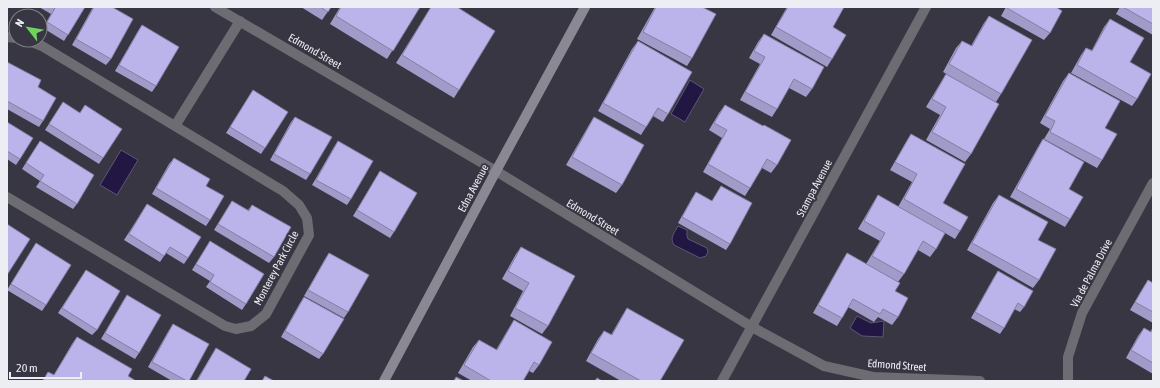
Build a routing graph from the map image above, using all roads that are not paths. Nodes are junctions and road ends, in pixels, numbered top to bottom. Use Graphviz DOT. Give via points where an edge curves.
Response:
graph roads {
  1 [pos="215,7"];
  2 [pos="585,7"];
  3 [pos="926,7"];
  4 [pos="240,21"];
  5 [pos="45,48"];
  6 [pos="175,126"];
  7 [pos="496,171"];
  8 [pos="1153,183"];
  9 [pos="7,197"];
  10 [pos="752,327"];
  11 [pos="384,381"];
  12 [pos="722,381"];
  13 [pos="980,381"];
  14 [pos="1068,381"];
  1 -- 4 [label="street, Edmond Street"];
  2 -- 7 [label="street, Edna Avenue"];
  3 -- 10 [label="street, Stampa Avenue"];
  4 -- 6 [label="street"];
  4 -- 7 [label="street, Edmond Street"];
  5 -- 6 [label="street, Monterey Park Circle"];
  6 -- 9 [label="street, Monterey Park Circle" via="283,191 299,205 307,218 309,235 266,314 251,326 236,329 225,326"];
  7 -- 10 [label="street, Edmond Street"];
  7 -- 11 [label="street, Edna Avenue"];
  8 -- 14 [label="street, Via de Palma Drive" via="1082,314 1068,357"];
  10 -- 12 [label="street, Stampa Avenue"];
  10 -- 13 [label="street, Edmond Street" via="824,366 873,377"];
}
